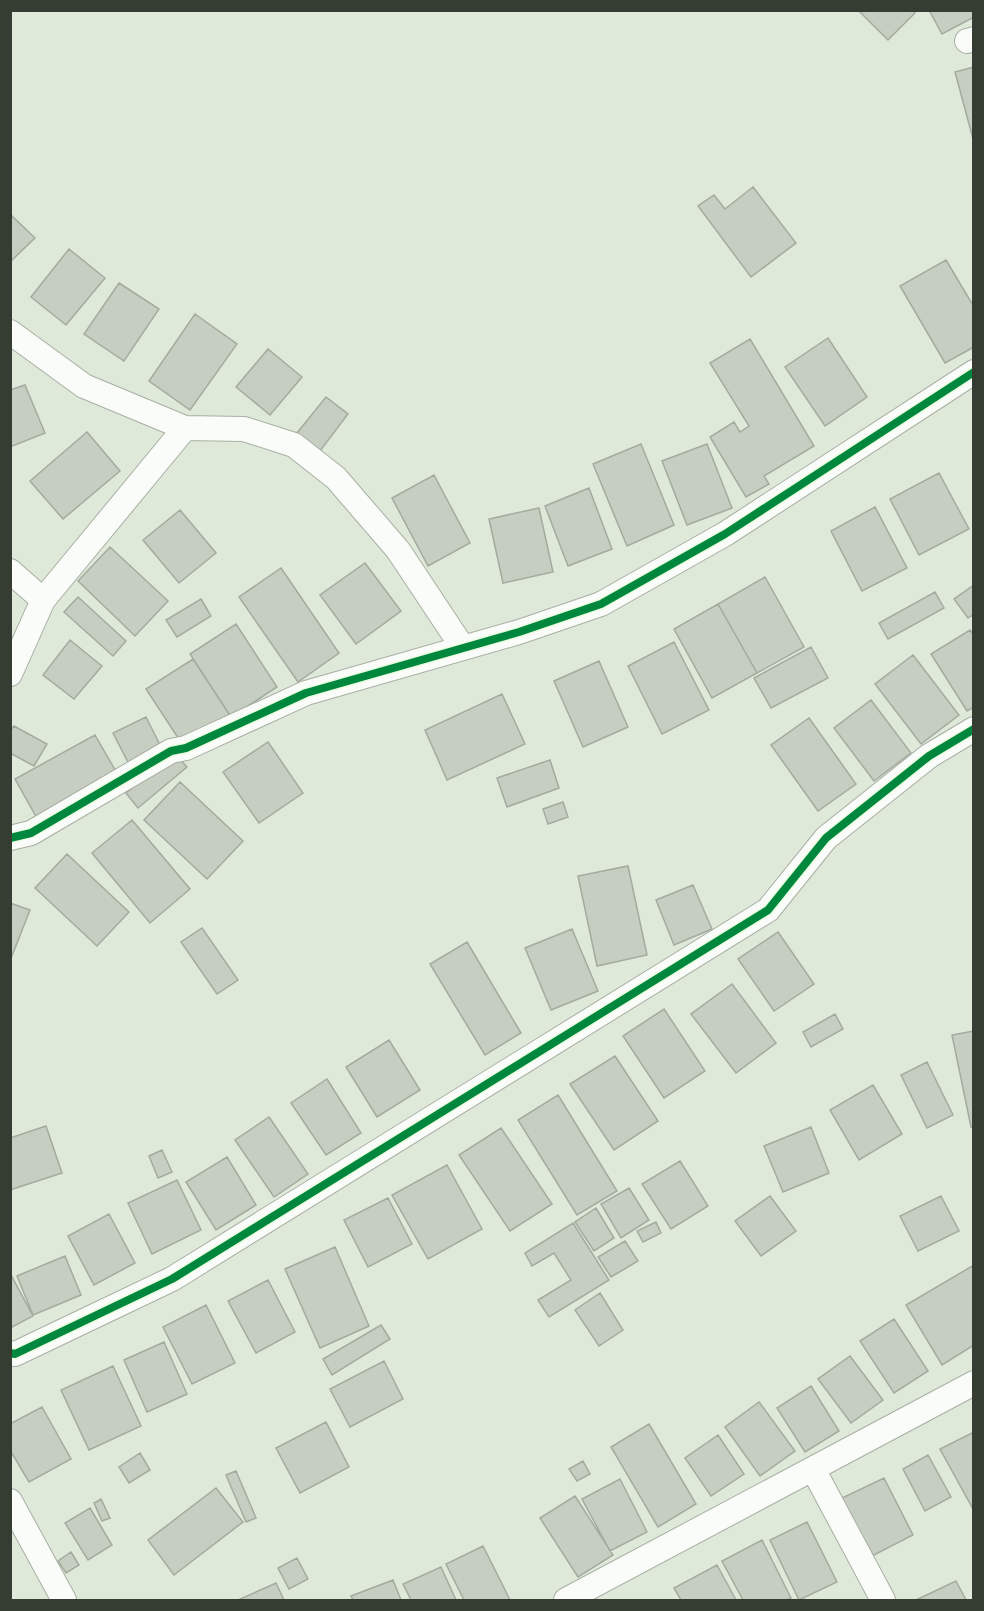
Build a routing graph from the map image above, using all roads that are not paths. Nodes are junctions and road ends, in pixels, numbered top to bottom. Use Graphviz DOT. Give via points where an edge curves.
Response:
graph roads {
  1 [pos="10,332"];
  2 [pos="974,372"];
  3 [pos="185,428"];
  4 [pos="10,571"];
  5 [pos="42,600"];
  6 [pos="463,648"];
  7 [pos="10,674"];
  8 [pos="974,729"];
  9 [pos="10,838"];
  10 [pos="12,1358"];
  11 [pos="974,1383"];
  12 [pos="813,1469"];
  13 [pos="10,1501"];
  14 [pos="64,1600"];
  15 [pos="566,1600"];
  16 [pos="883,1600"];
  1 -- 3 [label="street" via="84,386"];
  2 -- 6 [label="street" via="725,534 602,604"];
  3 -- 5 [label="street"];
  3 -- 6 [label="street" via="244,429 294,445 336,477 398,550"];
  4 -- 5 [label="street"];
  5 -- 7 [label="street"];
  6 -- 9 [label="street" via="306,693 171,752 32,832"];
  8 -- 10 [label="street" via="929,756 826,838 768,910 172,1279"];
  11 -- 12 [label="street"];
  12 -- 15 [label="street"];
  12 -- 16 [label="street"];
  13 -- 14 [label="street"];
}
